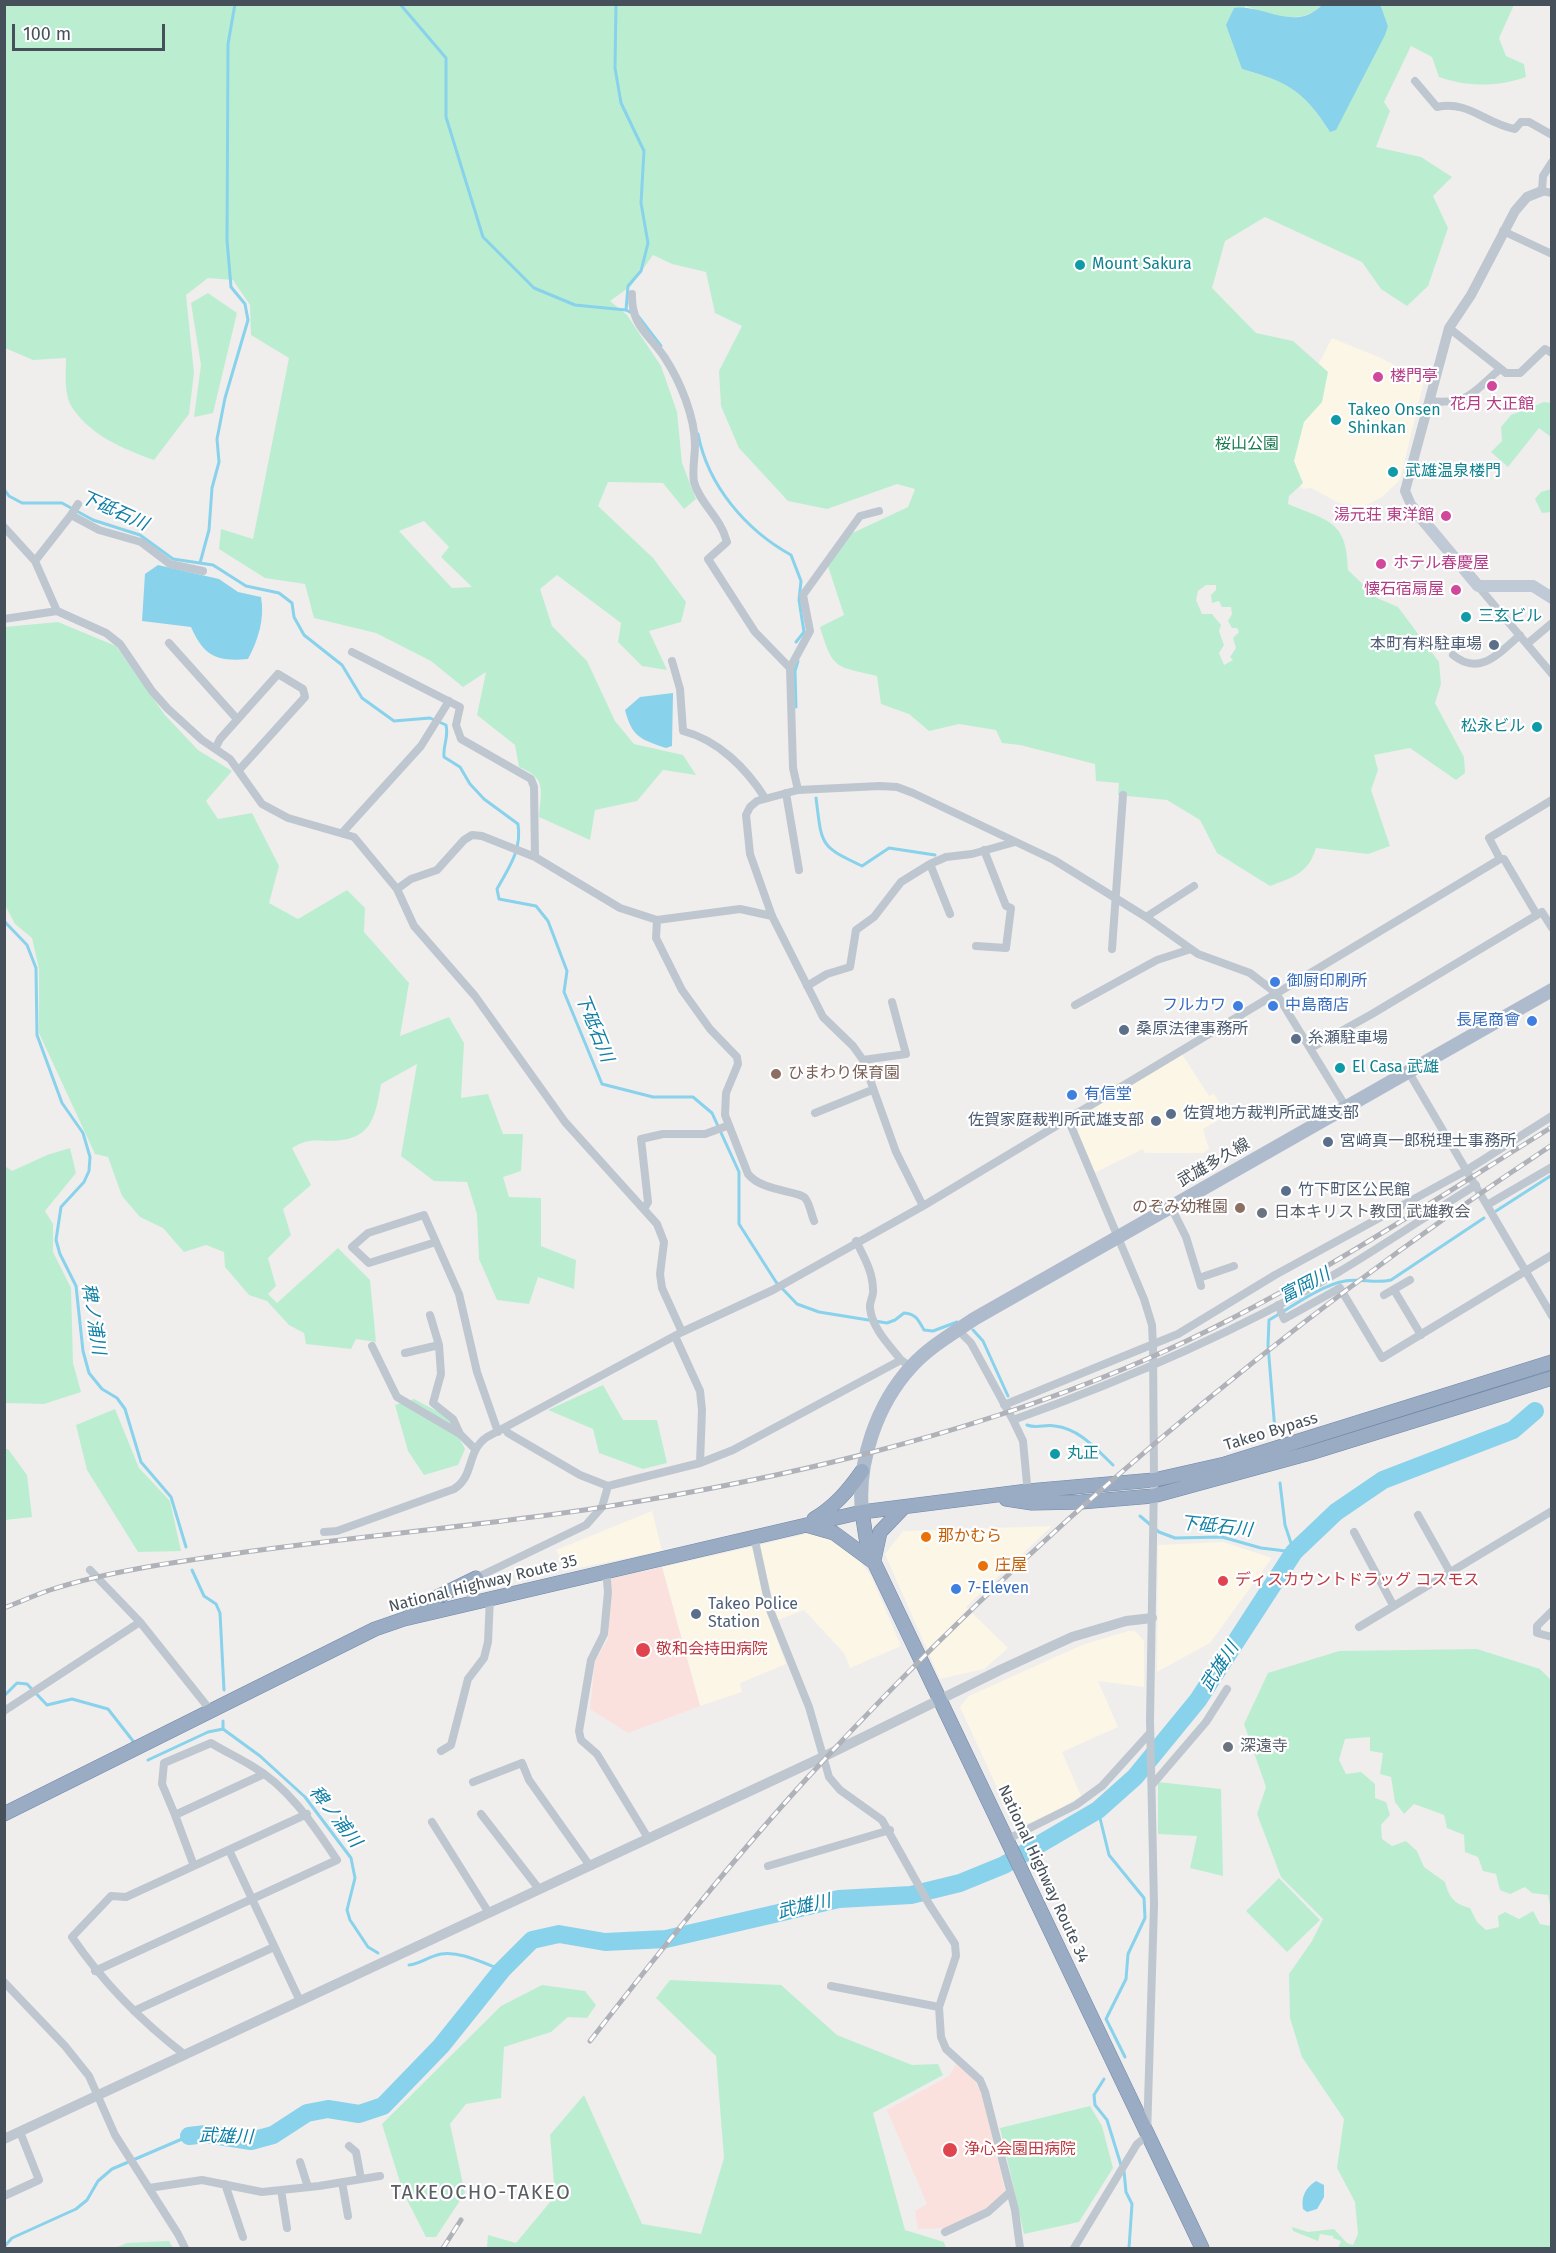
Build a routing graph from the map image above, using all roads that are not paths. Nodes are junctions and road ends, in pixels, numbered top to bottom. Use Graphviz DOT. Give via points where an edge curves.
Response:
graph roads {
  1 [pos="1415,81"];
  2 [pos="1551,135"];
  3 [pos="1551,162"];
  4 [pos="1546,192"];
  5 [pos="1503,231"];
  6 [pos="1551,254"];
  7 [pos="633,294"];
  8 [pos="1449,328"];
  9 [pos="1551,353"];
  10 [pos="1500,369"];
  11 [pos="1429,401"];
  12 [pos="78,504"];
  13 [pos="1412,507"];
  14 [pos="879,511"];
  15 [pos="71,515"];
  16 [pos="4,527"];
  17 [pos="35,561"];
  18 [pos="203,571"];
  19 [pos="1478,586"];
  20 [pos="1551,598"];
  21 [pos="57,611"];
  22 [pos="4,619"];
  23 [pos="1551,623"];
  24 [pos="1520,635"];
  25 [pos="169,643"];
  26 [pos="1527,644"];
  27 [pos="352,652"];
  28 [pos="1453,655"];
  29 [pos="672,661"];
  30 [pos="790,668"];
  31 [pos="1551,674"];
  32 [pos="449,701"];
  33 [pos="237,719"];
  34 [pos="216,747"];
  35 [pos="239,770"];
  36 [pos="798,789"];
  37 [pos="786,793"];
  38 [pos="1123,795"];
  39 [pos="765,798"];
  40 [pos="1551,800"];
  41 [pos="343,832"];
  42 [pos="1016,842"];
  43 [pos="984,850"];
  44 [pos="535,856"];
  45 [pos="1500,859"];
  46 [pos="930,864"];
  47 [pos="799,870"];
  48 [pos="1194,886"];
  49 [pos="397,889"];
  50 [pos="1115,898"];
  51 [pos="950,914"];
  52 [pos="1537,915"];
  53 [pos="772,916"];
  54 [pos="1146,917"];
  55 [pos="657,920"];
  56 [pos="1551,928"];
  57 [pos="976,946"];
  58 [pos="1112,949"];
  59 [pos="1191,950"];
  60 [pos="807,986"];
  61 [pos="1551,990"];
  62 [pos="1276,993"];
  63 [pos="891,1002"];
  64 [pos="1075,1005"];
  65 [pos="1311,1048"];
  66 [pos="863,1060"];
  67 [pos="1408,1071"];
  68 [pos="872,1090"];
  69 [pos="1346,1107"];
  70 [pos="815,1113"];
  71 [pos="1551,1116"];
  72 [pos="1068,1119"];
  73 [pos="727,1126"];
  74 [pos="1551,1167"];
  75 [pos="1467,1170"];
  76 [pos="1476,1185"];
  77 [pos="1487,1205"];
  78 [pos="923,1206"];
  79 [pos="1171,1207"];
  80 [pos="644,1209"];
  81 [pos="814,1221"];
  82 [pos="1117,1237"];
  83 [pos="856,1241"];
  84 [pos="436,1242"];
  85 [pos="1551,1255"];
  86 [pos="1234,1266"];
  87 [pos="1524,1272"];
  88 [pos="1410,1280"];
  89 [pos="1394,1290"];
  90 [pos="1384,1295"];
  91 [pos="1278,1305"];
  92 [pos="430,1315"];
  93 [pos="1551,1316"];
  94 [pos="958,1330"];
  95 [pos="679,1334"];
  96 [pos="1421,1335"];
  97 [pos="438,1345"];
  98 [pos="372,1346"];
  99 [pos="1153,1346"];
  100 [pos="405,1353"];
  101 [pos="1551,1362"];
  102 [pos="906,1364"];
  103 [pos="1153,1365"];
  104 [pos="1551,1378"];
  105 [pos="1004,1405"];
  106 [pos="1013,1420"];
  107 [pos="502,1430"];
  108 [pos="460,1434"];
  109 [pos="474,1448"];
  110 [pos="700,1463"];
  111 [pos="862,1471"];
  112 [pos="1154,1480"];
  113 [pos="608,1486"];
  114 [pos="1153,1496"];
  115 [pos="1028,1497"];
  116 [pos="904,1507"];
  117 [pos="1551,1511"];
  118 [pos="862,1512"];
  119 [pos="1418,1515"];
  120 [pos="804,1524"];
  121 [pos="324,1532"];
  122 [pos="1353,1532"];
  123 [pos="754,1536"];
  124 [pos="874,1562"];
  125 [pos="90,1570"];
  126 [pos="606,1570"];
  127 [pos="1449,1572"];
  128 [pos="476,1578"];
  129 [pos="490,1597"];
  130 [pos="471,1602"];
  131 [pos="1393,1605"];
  132 [pos="1551,1611"];
  133 [pos="1152,1618"];
  134 [pos="404,1619"];
  135 [pos="140,1622"];
  136 [pos="1359,1627"];
  137 [pos="1551,1638"];
  138 [pos="1227,1689"];
  139 [pos="939,1699"];
  140 [pos="4,1711"];
  141 [pos="211,1711"];
  142 [pos="1150,1733"];
  143 [pos="441,1751"];
  144 [pos="823,1757"];
  145 [pos="264,1774"];
  146 [pos="1152,1781"];
  147 [pos="473,1782"];
  148 [pos="4,1814"];
  149 [pos="307,1814"];
  150 [pos="482,1814"];
  151 [pos="175,1815"];
  152 [pos="432,1822"];
  153 [pos="890,1830"];
  154 [pos="648,1838"];
  155 [pos="1008,1839"];
  156 [pos="229,1850"];
  157 [pos="194,1866"];
  158 [pos="590,1866"];
  159 [pos="768,1866"];
  160 [pos="539,1890"];
  161 [pos="252,1898"];
  162 [pos="489,1913"];
  163 [pos="274,1947"];
  164 [pos="95,1971"];
  165 [pos="4,1982"];
  166 [pos="831,1986"];
  167 [pos="300,2001"];
  168 [pos="939,2007"];
  169 [pos="134,2011"];
  170 [pos="185,2055"];
  171 [pos="100,2095"];
  172 [pos="20,2132"];
  173 [pos="1147,2136"];
  174 [pos="4,2139"];
  175 [pos="349,2146"];
  176 [pos="300,2162"];
  177 [pos="380,2176"];
  178 [pos="361,2179"];
  179 [pos="342,2182"];
  180 [pos="225,2184"];
  181 [pos="308,2187"];
  182 [pos="149,2188"];
  183 [pos="281,2190"];
  184 [pos="1010,2193"];
  185 [pos="4,2196"];
  186 [pos="348,2216"];
  187 [pos="287,2228"];
  188 [pos="945,2232"];
  189 [pos="243,2237"];
  190 [pos="184,2248"];
  191 [pos="1020,2248"];
  192 [pos="1074,2248"];
  193 [pos="1202,2248"];
  1 -- 2 [label="street" via="1437,107 1465,107 1498,126 1515,129 1521,122 1529,122"];
  3 -- 4 [label="street" via="1543,176"];
  4 -- 5 [label="street" via="1527,197"];
  5 -- 6 [label="street"];
  5 -- 8 [label="street" via="1471,295"];
  7 -- 30 [label="street" via="633,312 665,359 689,410 695,442 694,481 723,525 727,542 708,559 755,632"];
  8 -- 10 [label="street"];
  8 -- 11 [label="street"];
  9 -- 10 [label="street" via="1545,349 1520,373"];
  10 -- 11 [label="street" via="1462,400"];
  11 -- 13 [label="street" via="1405,491"];
  12 -- 15 [label="street"];
  13 -- 19 [label="main road"];
  14 -- 30 [label="street" via="860,516 803,595 810,631"];
  15 -- 17 [label="street"];
  15 -- 18 [label="street" via="99,530 141,542 170,564"];
  16 -- 17 [label="street"];
  17 -- 21 [label="street"];
  19 -- 20 [label="main road" via="1533,586"];
  19 -- 24 [label="street"];
  21 -- 22 [label="street"];
  21 -- 34 [label="street" via="106,633 120,644 168,709 202,740"];
  23 -- 26 [label="street"];
  24 -- 26 [label="street"];
  24 -- 28 [label="street" via="1488,663 1467,663"];
  25 -- 33 [label="street"];
  26 -- 31 [label="street"];
  27 -- 32 [label="street"];
  29 -- 39 [label="street" via="680,689 683,731 704,736 723,751"];
  30 -- 36 [label="street" via="793,768"];
  32 -- 41 [label="street" via="421,746"];
  32 -- 44 [label="street" via="460,707 456,725 461,739 531,779"];
  33 -- 34 [label="street"];
  33 -- 35 [label="street" via="278,675 303,689 305,697"];
  34 -- 35 [label="street"];
  35 -- 41 [label="street" via="262,804 288,818"];
  36 -- 37 [label="street"];
  36 -- 42 [label="street" via="897,787"];
  37 -- 39 [label="street"];
  37 -- 47 [label="street"];
  38 -- 50 [label="street"];
  39 -- 53 [label="street" via="750,807 746,828 752,863"];
  40 -- 45 [label="street" via="1489,838"];
  41 -- 49 [label="street" via="354,837"];
  42 -- 43 [label="street"];
  42 -- 50 [label="street" via="1054,860"];
  43 -- 46 [label="street" via="972,855 946,856"];
  43 -- 57 [label="street" via="1006,906 1011,908 1006,948"];
  44 -- 49 [label="street" via="472,835 437,870 411,879"];
  44 -- 55 [label="street" via="620,908"];
  45 -- 52 [label="street" via="1504,859"];
  45 -- 62 [label="street"];
  46 -- 51 [label="street"];
  46 -- 60 [label="street" via="901,882 874,917 856,930 850,967"];
  48 -- 54 [label="street"];
  49 -- 80 [label="street" via="414,926 475,996 565,1122"];
  50 -- 54 [label="street"];
  50 -- 58 [label="street"];
  52 -- 56 [label="street" via="1542,912"];
  52 -- 65 [label="street"];
  53 -- 55 [label="street" via="740,909"];
  53 -- 60 [label="street"];
  54 -- 59 [label="street"];
  55 -- 73 [label="street" via="656,938 682,990 710,1029 737,1057 724,1105"];
  59 -- 62 [label="street" via="1250,973"];
  59 -- 64 [label="street" via="1157,960"];
  60 -- 66 [label="street" via="823,1017"];
  61 -- 67 [label="main road, 武雄多久線"];
  62 -- 65 [label="street"];
  62 -- 72 [label="street"];
  63 -- 66 [label="street" via="906,1054"];
  65 -- 69 [label="street"];
  66 -- 68 [label="street"];
  67 -- 69 [label="main road, 武雄多久線"];
  67 -- 75 [label="street"];
  68 -- 70 [label="street"];
  68 -- 78 [label="street"];
  69 -- 79 [label="main road, 武雄多久線"];
  71 -- 75 [label="street"];
  72 -- 78 [label="street"];
  72 -- 82 [label="street"];
  73 -- 80 [label="street" via="705,1134 663,1134 641,1139 648,1202"];
  73 -- 81 [label="street" via="752,1179 780,1192 802,1196"];
  74 -- 77 [label="street"];
  75 -- 76 [label="street"];
  75 -- 99 [label="street"];
  76 -- 77 [label="street"];
  76 -- 91 [label="street" via="1337,1273"];
  77 -- 87 [label="street"];
  78 -- 83 [label="street"];
  79 -- 82 [label="main road, 武雄多久線"];
  79 -- 86 [label="street" via="1186,1237 1200,1282"];
  80 -- 95 [label="street" via="657,1224 664,1242 662,1288"];
  82 -- 94 [label="main road, 武雄多久線"];
  82 -- 99 [label="street" via="1144,1299"];
  83 -- 95 [label="street" via="773,1290"];
  83 -- 102 [label="street" via="873,1276 874,1294 869,1306 874,1321"];
  84 -- 84 [label="street" via="424,1215 368,1233 352,1247 369,1263"];
  84 -- 107 [label="street" via="459,1294 477,1372"];
  85 -- 87 [label="street"];
  87 -- 93 [label="street"];
  87 -- 96 [label="street"];
  88 -- 89 [label="street"];
  89 -- 90 [label="street"];
  89 -- 96 [label="street"];
  91 -- 96 [label="street" via="1284,1319 1340,1288 1382,1358"];
  91 -- 103 [label="street"];
  92 -- 97 [label="street"];
  94 -- 102 [label="main road, 武雄多久線"];
  94 -- 105 [label="street" via="971,1342"];
  95 -- 107 [label="street"];
  95 -- 110 [label="street" via="700,1391"];
  97 -- 100 [label="street"];
  97 -- 108 [label="street" via="441,1374 433,1403 453,1419"];
  98 -- 108 [label="street" via="397,1397"];
  99 -- 103 [label="street"];
  99 -- 105 [label="street"];
  101 -- 112 [label="highway, Takeo Bypass" via="1225,1464"];
  102 -- 110 [label="street"];
  102 -- 111 [label="main road, 武雄多久線" via="872,1435"];
  103 -- 106 [label="street"];
  103 -- 112 [label="street"];
  104 -- 114 [label="highway, Takeo Bypass" via="1310,1453"];
  105 -- 106 [label="street"];
  106 -- 115 [label="street" via="1023,1441"];
  107 -- 109 [label="street"];
  107 -- 113 [label="street" via="580,1475"];
  108 -- 109 [label="street"];
  109 -- 121 [label="street" via="467,1476 454,1489 337,1531"];
  110 -- 113 [label="street"];
  111 -- 118 [label="main road, 武雄多久線"];
  111 -- 120 [label="highway" via="828,1510"];
  112 -- 114 [label="street"];
  112 -- 115 [label="highway, Takeo Bypass"];
  113 -- 128 [label="street" via="602,1507 586,1525"];
  114 -- 115 [label="highway, Takeo Bypass" via="1081,1502"];
  114 -- 133 [label="street"];
  115 -- 116 [label="highway, Takeo Bypass"];
  116 -- 118 [label="highway, Takeo Bypass"];
  116 -- 124 [label="highway" via="880,1532"];
  117 -- 127 [label="street"];
  118 -- 120 [label="highway, National Highway Route 35"];
  118 -- 124 [label="highway, National Highway Route 34"];
  119 -- 127 [label="street"];
  120 -- 123 [label="highway, National Highway Route 35"];
  120 -- 124 [label="highway" via="834,1533"];
  122 -- 131 [label="street"];
  123 -- 126 [label="highway, National Highway Route 35"];
  123 -- 144 [label="street" via="770,1610 809,1707"];
  124 -- 139 [label="highway, National Highway Route 34"];
  125 -- 135 [label="street"];
  126 -- 129 [label="highway, National Highway Route 35"];
  126 -- 154 [label="street" via="604,1634 591,1660 579,1731 581,1740 597,1754"];
  127 -- 131 [label="street"];
  128 -- 130 [label="street" via="470,1586"];
  128 -- 134 [label="highway" via="425,1603"];
  129 -- 130 [label="highway, National Highway Route 35"];
  129 -- 143 [label="street" via="484,1658 468,1679 452,1745"];
  130 -- 134 [label="highway, National Highway Route 35"];
  131 -- 136 [label="street"];
  132 -- 137 [label="street" via="1537,1626 1537,1633"];
  133 -- 139 [label="street" via="1126,1621 1072,1637"];
  133 -- 142 [label="street"];
  134 -- 141 [label="highway, National Highway Route 35" via="375,1629"];
  135 -- 140 [label="street"];
  135 -- 141 [label="street"];
  138 -- 146 [label="street" via="1206,1722"];
  139 -- 144 [label="street"];
  139 -- 155 [label="highway, National Highway Route 34"];
  141 -- 148 [label="highway, National Highway Route 35"];
  142 -- 146 [label="street"];
  142 -- 155 [label="street" via="1102,1786 1076,1805"];
  144 -- 153 [label="street" via="829,1777 840,1790"];
  144 -- 154 [label="street"];
  145 -- 149 [label="street"];
  145 -- 151 [label="street"];
  145 -- 151 [label="street" via="211,1743 164,1763 162,1784"];
  146 -- 173 [label="street" via="1154,1905"];
  147 -- 158 [label="street" via="522,1763 529,1780"];
  149 -- 156 [label="street"];
  149 -- 161 [label="street" via="337,1860"];
  150 -- 160 [label="street"];
  151 -- 157 [label="street"];
  152 -- 162 [label="street"];
  153 -- 159 [label="street"];
  153 -- 168 [label="street" via="955,1944 956,1956"];
  154 -- 158 [label="street"];
  155 -- 173 [label="highway, National Highway Route 34"];
  156 -- 157 [label="street"];
  156 -- 161 [label="street"];
  157 -- 164 [label="street" via="126,1897 111,1896 72,1938"];
  158 -- 160 [label="street"];
  160 -- 162 [label="street"];
  161 -- 163 [label="street"];
  161 -- 164 [label="street"];
  162 -- 167 [label="street"];
  163 -- 167 [label="street"];
  163 -- 169 [label="street"];
  164 -- 169 [label="street"];
  165 -- 171 [label="street" via="65,2046"];
  166 -- 168 [label="street"];
  167 -- 170 [label="street"];
  168 -- 184 [label="street" via="946,2049 980,2080"];
  169 -- 170 [label="street"];
  170 -- 171 [label="street"];
  171 -- 172 [label="street"];
  171 -- 182 [label="street" via="108,2121"];
  172 -- 174 [label="street"];
  172 -- 185 [label="street" via="39,2180"];
  173 -- 192 [label="street" via="1137,2144"];
  173 -- 193 [label="highway, National Highway Route 34"];
  175 -- 178 [label="street" via="356,2152"];
  176 -- 181 [label="street"];
  177 -- 178 [label="street"];
  178 -- 179 [label="street"];
  179 -- 181 [label="street"];
  179 -- 186 [label="street"];
  180 -- 182 [label="street" via="202,2180"];
  180 -- 183 [label="street" via="261,2192"];
  180 -- 189 [label="street"];
  181 -- 183 [label="street"];
  182 -- 190 [label="street"];
  183 -- 187 [label="street"];
  184 -- 188 [label="street" via="988,2212"];
  184 -- 191 [label="street"];
}
